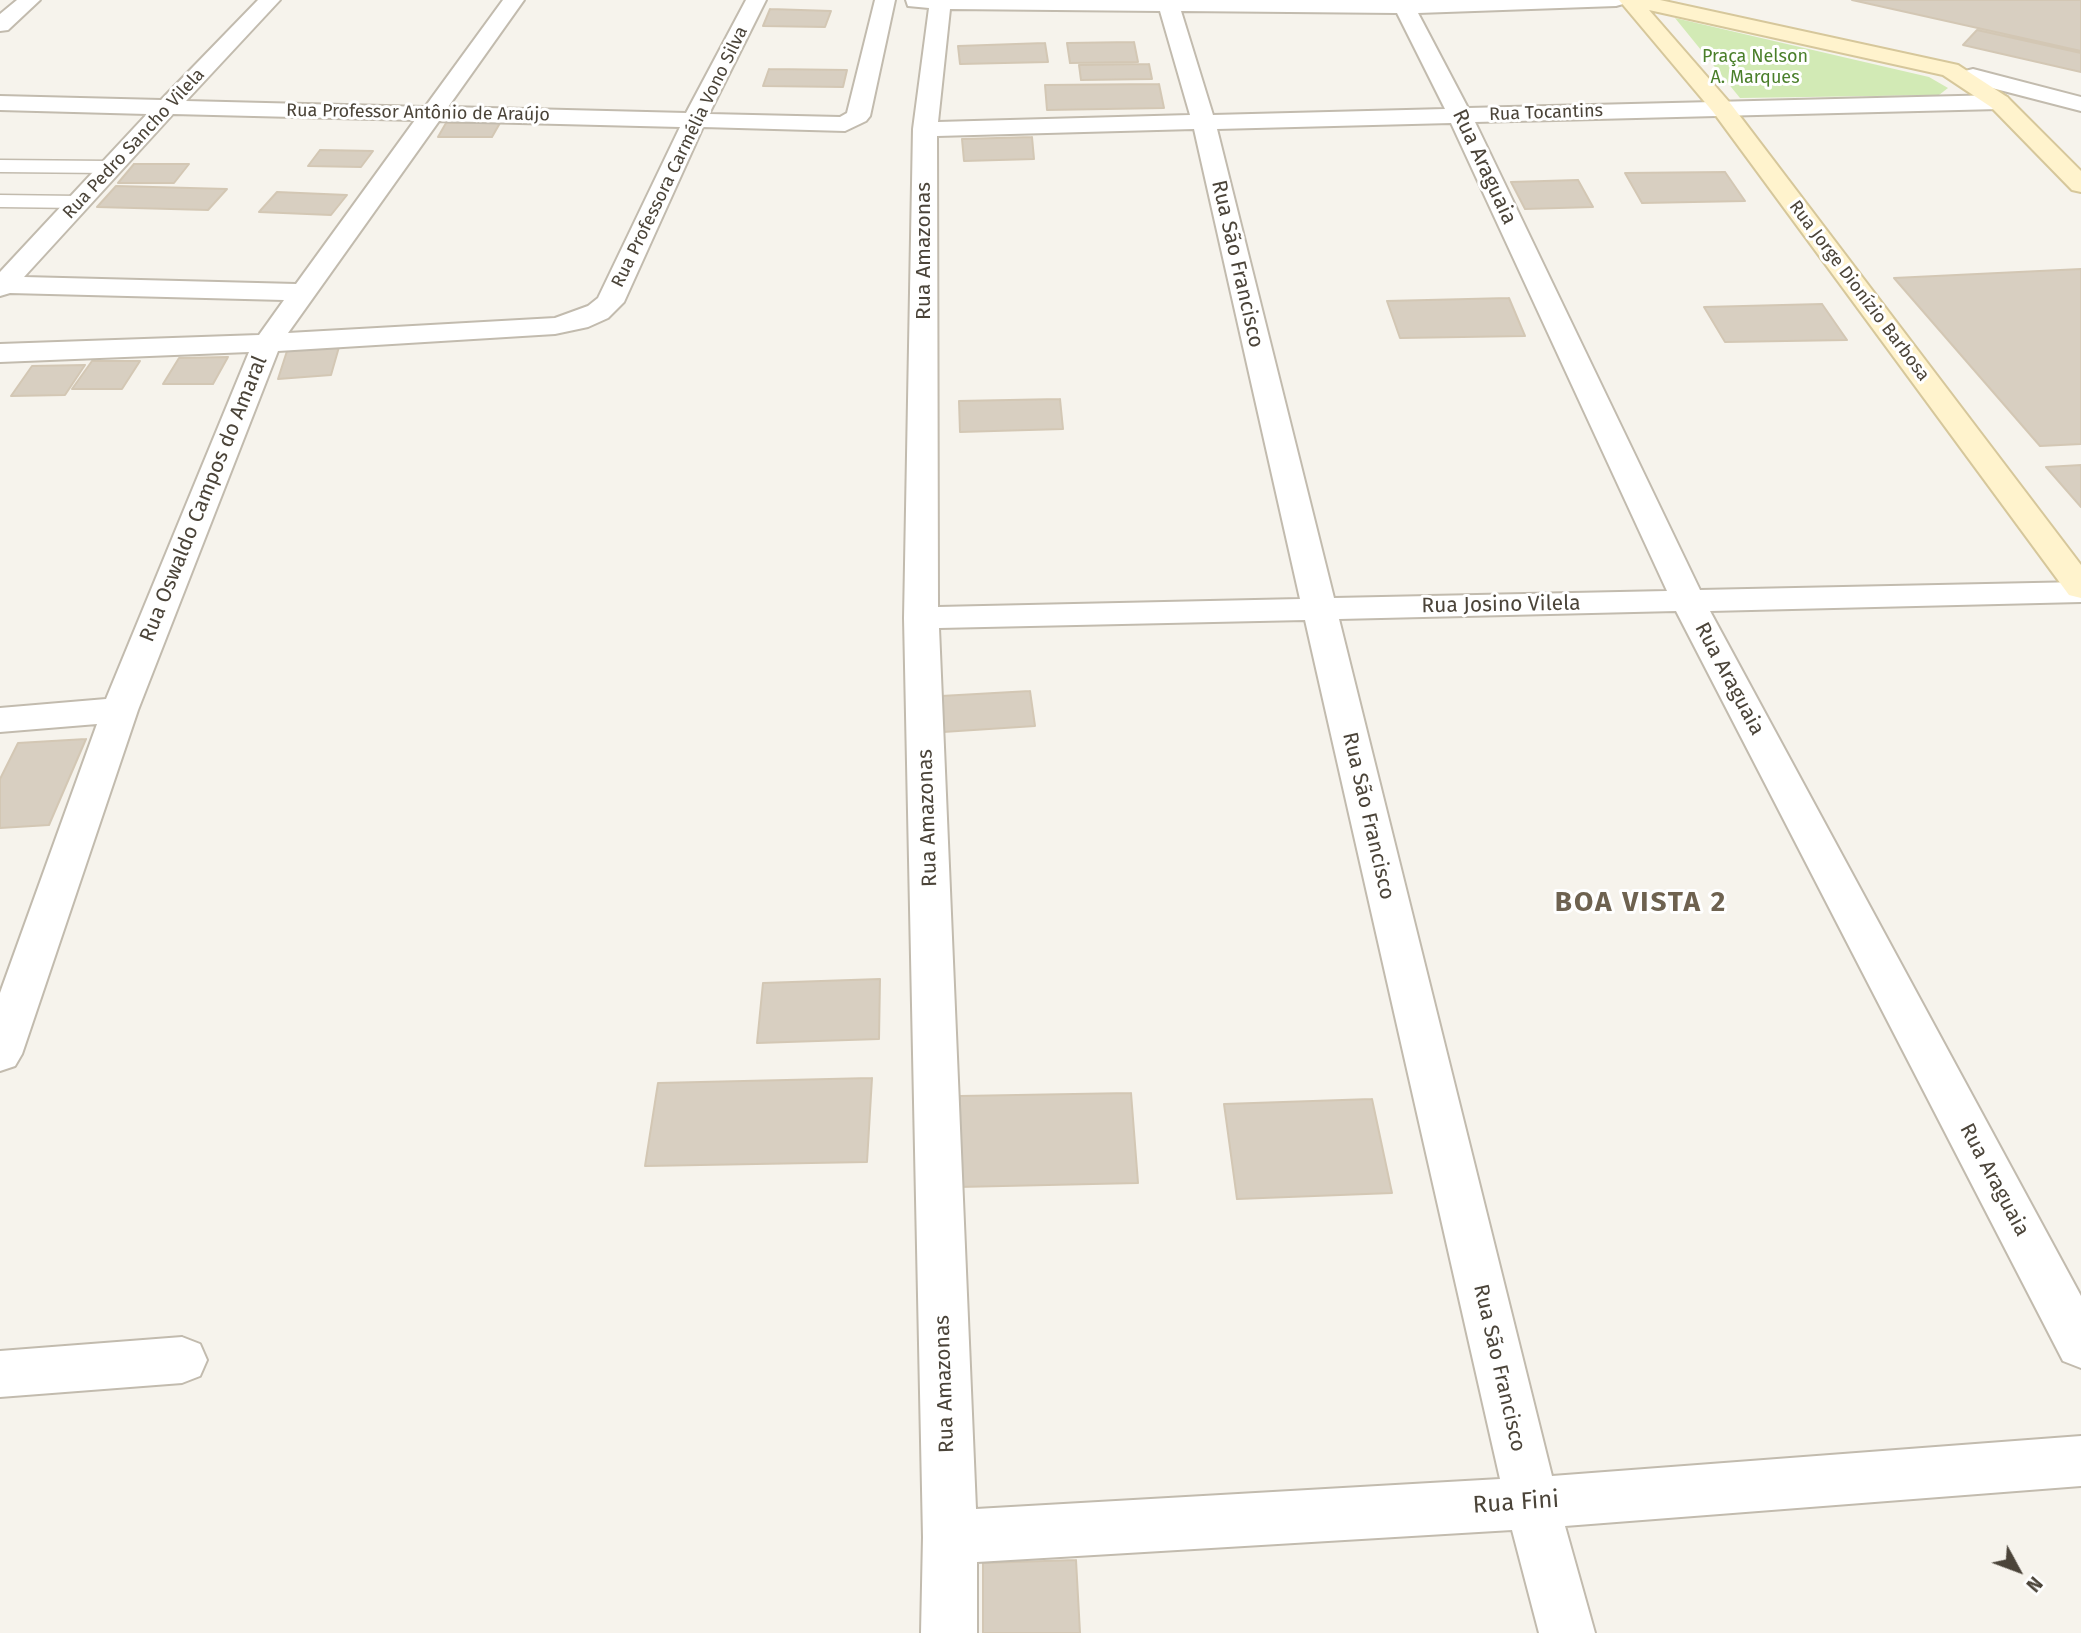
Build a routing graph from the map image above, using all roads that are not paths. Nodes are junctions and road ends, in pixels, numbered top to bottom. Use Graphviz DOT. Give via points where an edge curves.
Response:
graph roads {
  1 [pos="30,0"];
  2 [pos="270,0"];
  3 [pos="514,0"];
  4 [pos="756,0"];
  5 [pos="860,0"];
  6 [pos="885,0"];
  7 [pos="1616,0"];
  8 [pos="1630,0"];
  9 [pos="940,3"];
  10 [pos="1167,3"];
  11 [pos="1403,3"];
  12 [pos="0,25"];
  13 [pos="1950,70"];
  14 [pos="1999,102"];
  15 [pos="0,103"];
  16 [pos="2081,104"];
  17 [pos="169,106"];
  18 [pos="1722,108"];
  19 [pos="429,115"];
  20 [pos="1460,116"];
  21 [pos="695,119"];
  22 [pos="1204,123"];
  23 [pos="925,129"];
  24 [pos="0,166"];
  25 [pos="109,167"];
  26 [pos="2081,185"];
  27 [pos="0,201"];
  28 [pos="79,202"];
  29 [pos="1,286"];
  30 [pos="305,292"];
  31 [pos="267,343"];
  32 [pos="0,353"];
  33 [pos="2081,590"];
  34 [pos="1689,603"];
  35 [pos="1318,608"];
  36 [pos="921,618"];
  37 [pos="120,710"];
  38 [pos="0,720"];
  39 [pos="0,1054"];
  40 [pos="2081,1345"];
  41 [pos="182,1360"];
  42 [pos="0,1374"];
  43 [pos="2081,1461"];
  44 [pos="1532,1503"];
  45 [pos="950,1537"];
  46 [pos="949,1633"];
  47 [pos="1567,1633"];
  1 -- 12 [label="street"];
  2 -- 17 [label="street, Rua Pedro Sancho Vilela"];
  3 -- 19 [label="street, Rua Oswaldo Campos do Amaral"];
  4 -- 21 [label="street, Rua Professora Carmélia Vono Silva"];
  5 -- 6 [label="street"];
  6 -- 9 [label="street"];
  6 -- 21 [label="street, Rua Professor Antônio de Araújo" via="854,120 836,125"];
  7 -- 11 [label="street"];
  8 -- 13 [label="main road"];
  8 -- 18 [label="main road, Rua Jorge Dionízio Barbosa"];
  9 -- 10 [label="street"];
  9 -- 23 [label="street, Rua Amazonas"];
  10 -- 11 [label="street"];
  10 -- 22 [label="street, Rua São Francisco"];
  11 -- 20 [label="street, Rua Araguaia"];
  13 -- 14 [label="main road"];
  13 -- 16 [label="street"];
  14 -- 18 [label="street, Rua Tocantins"];
  14 -- 26 [label="main road"];
  15 -- 17 [label="street, Rua Professor Antônio de Araújo"];
  17 -- 19 [label="street, Rua Professor Antônio de Araújo"];
  17 -- 25 [label="street, Rua Pedro Sancho Vilela"];
  18 -- 20 [label="street, Rua Tocantins"];
  18 -- 33 [label="main road, Rua Jorge Dionízio Barbosa"];
  19 -- 21 [label="street, Rua Professor Antônio de Araújo"];
  19 -- 30 [label="street, Rua Oswaldo Campos do Amaral"];
  20 -- 22 [label="street, Rua Tocantins"];
  20 -- 34 [label="street, Rua Araguaia"];
  21 -- 31 [label="street, Rua Professora Carmélia Vono Silva" via="610,302 598,312 555,326"];
  22 -- 23 [label="street, Rua Tocantins"];
  22 -- 35 [label="street, Rua São Francisco"];
  23 -- 36 [label="street, Rua Amazonas"];
  24 -- 25 [label="lane"];
  25 -- 28 [label="street, Rua Pedro Sancho Vilela"];
  27 -- 28 [label="lane"];
  28 -- 29 [label="street, Rua Pedro Sancho Vilela"];
  29 -- 30 [label="street"];
  30 -- 31 [label="street, Rua Oswaldo Campos do Amaral"];
  31 -- 32 [label="street, Rua Professora Carmélia Vono Silva"];
  31 -- 37 [label="street, Rua Oswaldo Campos do Amaral"];
  33 -- 34 [label="street, Rua Josino Vilela"];
  34 -- 35 [label="street, Rua Josino Vilela"];
  34 -- 40 [label="street, Rua Araguaia"];
  35 -- 36 [label="street, Rua Josino Vilela"];
  35 -- 44 [label="street, Rua São Francisco"];
  36 -- 45 [label="street, Rua Amazonas"];
  37 -- 38 [label="street"];
  37 -- 39 [label="street, Rua Oswaldo Campos do Amaral"];
  41 -- 42 [label="street"];
  43 -- 44 [label="street, Rua Fini"];
  44 -- 45 [label="street, Rua Fini"];
  44 -- 47 [label="street, Rua São Francisco"];
  45 -- 46 [label="street, Rua Amazonas"];
}
